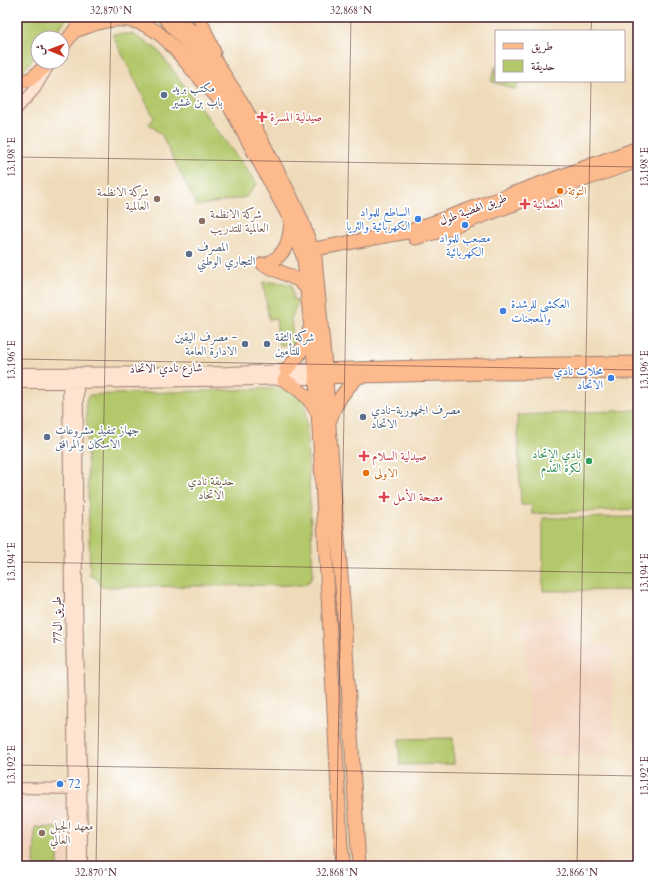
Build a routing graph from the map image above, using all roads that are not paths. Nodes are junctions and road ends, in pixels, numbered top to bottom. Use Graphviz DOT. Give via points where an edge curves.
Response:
graph roads {
  1 [pos="85,17"];
  2 [pos="164,17"];
  3 [pos="178,17"];
  4 [pos="199,17"];
  5 [pos="74,31"];
  6 [pos="70,36"];
  7 [pos="190,39"];
  8 [pos="218,65"];
  9 [pos="41,70"];
  10 [pos="46,70"];
  11 [pos="17,82"];
  12 [pos="17,109"];
  13 [pos="234,113"];
  14 [pos="638,148"];
  15 [pos="638,161"];
  16 [pos="291,221"];
  17 [pos="309,254"];
  18 [pos="308,289"];
  19 [pos="310,325"];
  20 [pos="638,362"];
  21 [pos="320,373"];
  22 [pos="638,373"];
  23 [pos="17,374"];
  24 [pos="285,375"];
  25 [pos="358,377"];
  26 [pos="73,378"];
  27 [pos="17,382"];
  28 [pos="317,412"];
  29 [pos="329,426"];
  30 [pos="17,788"];
  31 [pos="77,789"];
  32 [pos="74,866"];
  33 [pos="82,866"];
  34 [pos="342,866"];
  35 [pos="359,866"];
  1 -- 5 [label="highway"];
  2 -- 7 [label="highway"];
  3 -- 7 [label="highway"];
  4 -- 8 [label="highway"];
  5 -- 6 [label="highway"];
  5 -- 13 [label="highway" via="115,20 131,20 146,24 175,48 194,72"];
  7 -- 8 [label="highway" via="208,51"];
  7 -- 13 [label="highway"];
  8 -- 17 [label="highway" via="244,106 290,195"];
  9 -- 11 [label="highway" via="29,80"];
  10 -- 12 [label="main road" via="35,89"];
  13 -- 16 [label="highway"];
  14 -- 17 [label="highway, طريق الهضبة طول" via="408,232"];
  15 -- 17 [label="highway, طريق الهضبة طول" via="445,230 404,241"];
  16 -- 17 [label="highway"];
  16 -- 18 [label="highway" via="285,249 278,258 266,264 298,280"];
  17 -- 18 [label="highway"];
  17 -- 21 [label="highway"];
  18 -- 19 [label="highway"];
  19 -- 21 [label="highway"];
  19 -- 24 [label="highway" via="306,342"];
  20 -- 21 [label="main road"];
  21 -- 24 [label="main road, شارع نادي الاتحاد"];
  21 -- 25 [label="main road"];
  21 -- 28 [label="highway"];
  21 -- 29 [label="highway"];
  22 -- 25 [label="main road"];
  23 -- 26 [label="main road, شارع نادي الاتحاد"];
  24 -- 26 [label="main road, شارع نادي الاتحاد"];
  24 -- 28 [label="highway" via="310,400"];
  25 -- 29 [label="highway" via="340,399"];
  26 -- 27 [label="main road, شارع نادي الاتحاد"];
  26 -- 31 [label="main road, طريق ال77" via="70,600"];
  28 -- 34 [label="highway" via="329,590"];
  29 -- 35 [label="highway" via="343,600"];
  30 -- 31 [label="main road"];
  31 -- 32 [label="main road, طريق ال77"];
  31 -- 33 [label="main road"];
}
